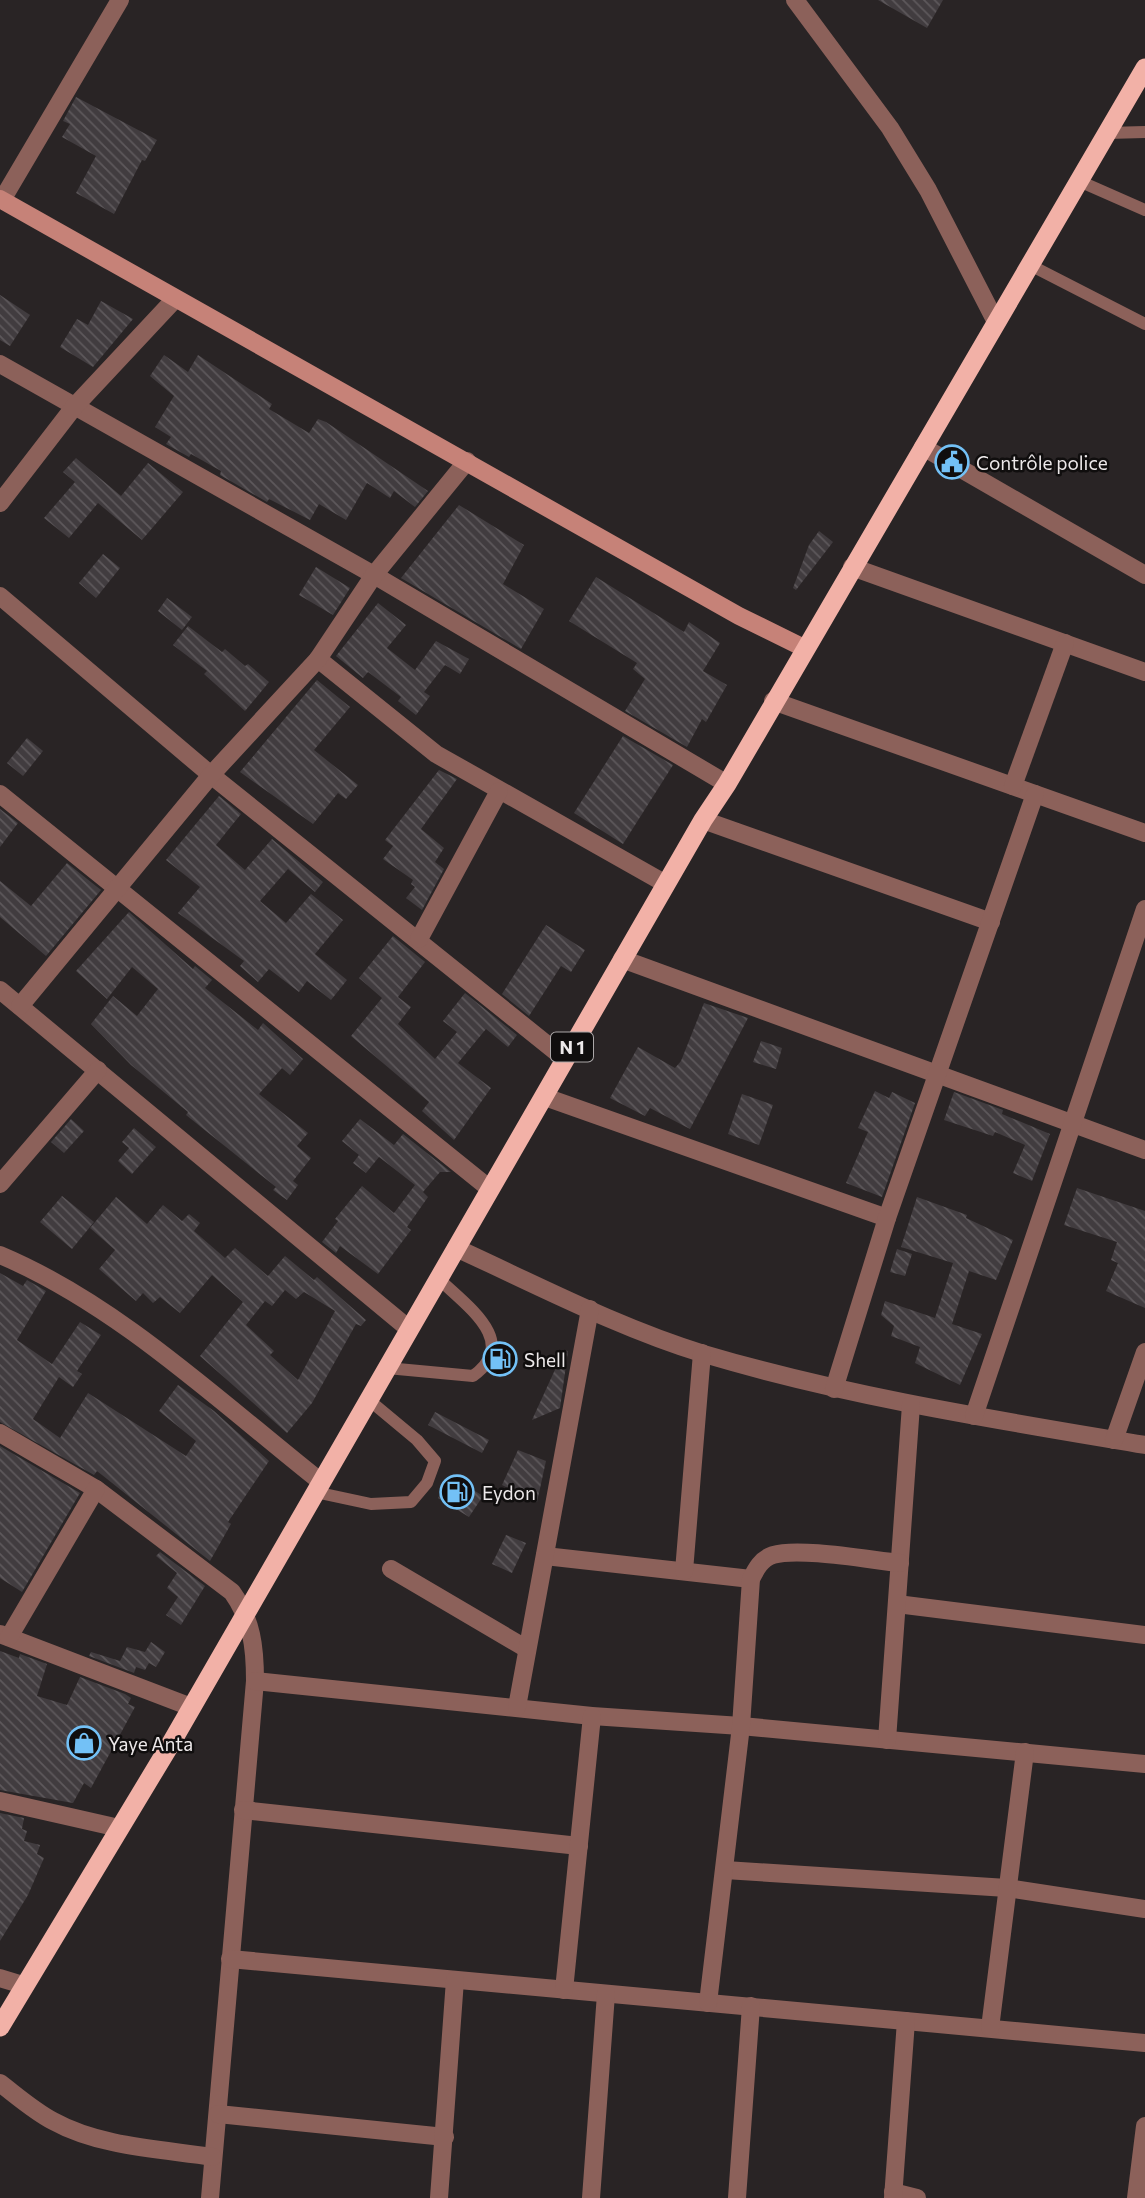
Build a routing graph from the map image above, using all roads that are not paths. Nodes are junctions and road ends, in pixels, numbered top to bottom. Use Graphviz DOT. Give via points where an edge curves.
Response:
graph roads {
  1 [pos="120,0"];
  2 [pos="795,0"];
  3 [pos="1145,68"];
  4 [pos="1145,132"];
  5 [pos="1107,133"];
  6 [pos="1079,181"];
  7 [pos="1,200"];
  8 [pos="1145,210"];
  9 [pos="1030,265"];
  10 [pos="175,299"];
  11 [pos="996,322"];
  12 [pos="1145,324"];
  13 [pos="0,363"];
  14 [pos="74,407"];
  15 [pos="923,447"];
  16 [pos="467,461"];
  17 [pos="0,503"];
  18 [pos="852,567"];
  19 [pos="374,575"];
  20 [pos="1145,575"];
  21 [pos="0,596"];
  22 [pos="1065,643"];
  23 [pos="804,648"];
  24 [pos="318,659"];
  25 [pos="1145,672"];
  26 [pos="773,701"];
  27 [pos="211,775"];
  28 [pos="727,784"];
  29 [pos="1013,786"];
  30 [pos="499,791"];
  31 [pos="0,794"];
  32 [pos="1035,794"];
  33 [pos="703,820"];
  34 [pos="1145,833"];
  35 [pos="666,884"];
  36 [pos="115,890"];
  37 [pos="1145,909"];
  38 [pos="991,922"];
  39 [pos="419,939"];
  40 [pos="622,959"];
  41 [pos="0,990"];
  42 [pos="20,1006"];
  43 [pos="565,1059"];
  44 [pos="97,1070"];
  45 [pos="939,1076"];
  46 [pos="545,1097"];
  47 [pos="1072,1125"];
  48 [pos="1145,1150"];
  49 [pos="0,1184"];
  50 [pos="490,1189"];
  51 [pos="887,1218"];
  52 [pos="456,1248"];
  53 [pos="0,1255"];
  54 [pos="438,1278"];
  55 [pos="590,1309"];
  56 [pos="409,1329"];
  57 [pos="1145,1352"];
  58 [pos="702,1353"];
  59 [pos="387,1368"];
  60 [pos="834,1389"];
  61 [pos="369,1400"];
  62 [pos="911,1405"];
  63 [pos="974,1416"];
  64 [pos="0,1433"];
  65 [pos="1114,1440"];
  66 [pos="1145,1445"];
  67 [pos="318,1487"];
  68 [pos="96,1489"];
  69 [pos="545,1556"];
  70 [pos="900,1563"];
  71 [pos="391,1569"];
  72 [pos="684,1571"];
  73 [pos="751,1579"];
  74 [pos="897,1604"];
  75 [pos="246,1612"];
  76 [pos="4,1635"];
  77 [pos="1145,1635"];
  78 [pos="527,1649"];
  79 [pos="256,1681"];
  80 [pos="191,1707"];
  81 [pos="517,1707"];
  82 [pos="592,1716"];
  83 [pos="741,1726"];
  84 [pos="887,1740"];
  85 [pos="1025,1752"];
  86 [pos="1145,1764"];
  87 [pos="0,1801"];
  88 [pos="243,1810"];
  89 [pos="119,1828"];
  90 [pos="579,1846"];
  91 [pos="725,1870"];
  92 [pos="1007,1888"];
  93 [pos="1145,1909"];
  94 [pos="230,1959"];
  95 [pos="0,1978"];
  96 [pos="455,1980"];
  97 [pos="23,1985"];
  98 [pos="564,1990"];
  99 [pos="606,1994"];
  100 [pos="708,2003"];
  101 [pos="751,2007"];
  102 [pos="906,2021"];
  103 [pos="0,2026"];
  104 [pos="990,2028"];
  105 [pos="1145,2043"];
  106 [pos="0,2083"];
  107 [pos="218,2114"];
  108 [pos="1145,2126"];
  109 [pos="445,2137"];
  110 [pos="213,2157"];
  111 [pos="893,2195"];
  112 [pos="210,2198"];
  113 [pos="439,2198"];
  114 [pos="591,2198"];
  115 [pos="737,2198"];
  116 [pos="917,2198"];
  117 [pos="1136,2198"];
  1 -- 7 [label="street"];
  2 -- 11 [label="street" via="890,128 928,190"];
  3 -- 5 [label="highway, N 1"];
  4 -- 5 [label="lane"];
  5 -- 6 [label="highway, N 1"];
  6 -- 8 [label="lane"];
  6 -- 9 [label="highway, N 1"];
  7 -- 10 [label="main road"];
  9 -- 11 [label="highway, N 1"];
  9 -- 12 [label="lane"];
  10 -- 14 [label="street"];
  10 -- 16 [label="main road"];
  11 -- 15 [label="highway, N 1"];
  13 -- 14 [label="street"];
  14 -- 17 [label="street"];
  14 -- 19 [label="street"];
  15 -- 18 [label="highway, N 1"];
  15 -- 20 [label="street"];
  16 -- 19 [label="street"];
  16 -- 23 [label="main road" via="739,616"];
  18 -- 22 [label="street"];
  18 -- 23 [label="highway, N 1"];
  19 -- 24 [label="street"];
  19 -- 28 [label="street"];
  21 -- 27 [label="street"];
  22 -- 25 [label="street"];
  22 -- 29 [label="street"];
  23 -- 26 [label="highway, N 1"];
  24 -- 27 [label="street"];
  24 -- 30 [label="street" via="417,739"];
  26 -- 28 [label="highway, N 1"];
  26 -- 29 [label="street"];
  27 -- 36 [label="street"];
  27 -- 39 [label="street"];
  28 -- 33 [label="highway, N 1"];
  29 -- 32 [label="street"];
  30 -- 35 [label="street"];
  30 -- 39 [label="street"];
  31 -- 36 [label="street"];
  32 -- 34 [label="street"];
  32 -- 38 [label="street"];
  33 -- 35 [label="highway, N 1"];
  33 -- 38 [label="street"];
  35 -- 40 [label="highway, N 1"];
  36 -- 42 [label="street"];
  36 -- 50 [label="street"];
  37 -- 47 [label="street"];
  38 -- 45 [label="street"];
  39 -- 43 [label="street"];
  40 -- 43 [label="highway, N 1"];
  40 -- 45 [label="street"];
  41 -- 42 [label="street"];
  42 -- 44 [label="street"];
  43 -- 46 [label="highway, N 1"];
  44 -- 49 [label="street"];
  44 -- 56 [label="street"];
  45 -- 47 [label="street"];
  45 -- 51 [label="street"];
  46 -- 50 [label="highway, N 1"];
  46 -- 51 [label="street"];
  47 -- 48 [label="street"];
  47 -- 63 [label="street"];
  50 -- 52 [label="highway, N 1"];
  51 -- 60 [label="street"];
  52 -- 54 [label="highway, N 1"];
  52 -- 55 [label="street"];
  53 -- 67 [label="street" via="40,1272 127,1328"];
  54 -- 56 [label="highway, N 1"];
  54 -- 59 [label="lane" via="489,1329 494,1341 484,1368 473,1376"];
  55 -- 58 [label="street"];
  55 -- 69 [label="street"];
  56 -- 59 [label="highway, N 1"];
  57 -- 65 [label="street"];
  58 -- 60 [label="street"];
  58 -- 72 [label="street"];
  59 -- 61 [label="highway, N 1"];
  60 -- 62 [label="street"];
  61 -- 67 [label="highway, N 1"];
  61 -- 67 [label="lane" via="435,1461 427,1483 411,1502 371,1504"];
  62 -- 63 [label="street"];
  62 -- 70 [label="street"];
  63 -- 65 [label="street"];
  64 -- 68 [label="street"];
  65 -- 66 [label="street"];
  67 -- 75 [label="highway, N 1"];
  68 -- 75 [label="street" via="232,1592"];
  68 -- 76 [label="street"];
  69 -- 72 [label="street"];
  69 -- 78 [label="street"];
  70 -- 73 [label="street" via="789,1553 771,1555 758,1565"];
  70 -- 74 [label="street"];
  71 -- 78 [label="street"];
  72 -- 73 [label="street"];
  73 -- 83 [label="street"];
  74 -- 77 [label="street"];
  74 -- 84 [label="street"];
  75 -- 79 [label="street" via="255,1648"];
  75 -- 80 [label="highway, N 1"];
  76 -- 80 [label="street"];
  78 -- 81 [label="street"];
  79 -- 81 [label="street"];
  79 -- 88 [label="street"];
  80 -- 89 [label="highway, N 1"];
  81 -- 82 [label="street"];
  82 -- 83 [label="street"];
  82 -- 90 [label="street"];
  83 -- 84 [label="street"];
  83 -- 91 [label="street"];
  84 -- 85 [label="street"];
  85 -- 86 [label="street"];
  85 -- 92 [label="street"];
  87 -- 89 [label="street"];
  88 -- 90 [label="street"];
  88 -- 94 [label="street"];
  89 -- 97 [label="highway, N 1"];
  90 -- 98 [label="street"];
  91 -- 92 [label="street"];
  91 -- 100 [label="street"];
  92 -- 93 [label="street"];
  92 -- 104 [label="street"];
  94 -- 96 [label="street"];
  94 -- 107 [label="street"];
  95 -- 97 [label="street"];
  96 -- 98 [label="street"];
  96 -- 109 [label="street"];
  97 -- 103 [label="highway, N 1"];
  98 -- 99 [label="street"];
  99 -- 100 [label="street"];
  99 -- 114 [label="street"];
  100 -- 101 [label="street"];
  101 -- 102 [label="street"];
  101 -- 115 [label="street"];
  102 -- 104 [label="street"];
  102 -- 111 [label="street"];
  104 -- 105 [label="street"];
  106 -- 110 [label="street" via="54,2122 75,2131"];
  107 -- 109 [label="street"];
  107 -- 110 [label="street"];
  108 -- 117 [label="street"];
  109 -- 113 [label="street"];
  110 -- 112 [label="street"];
  111 -- 116 [label="street"];
}
